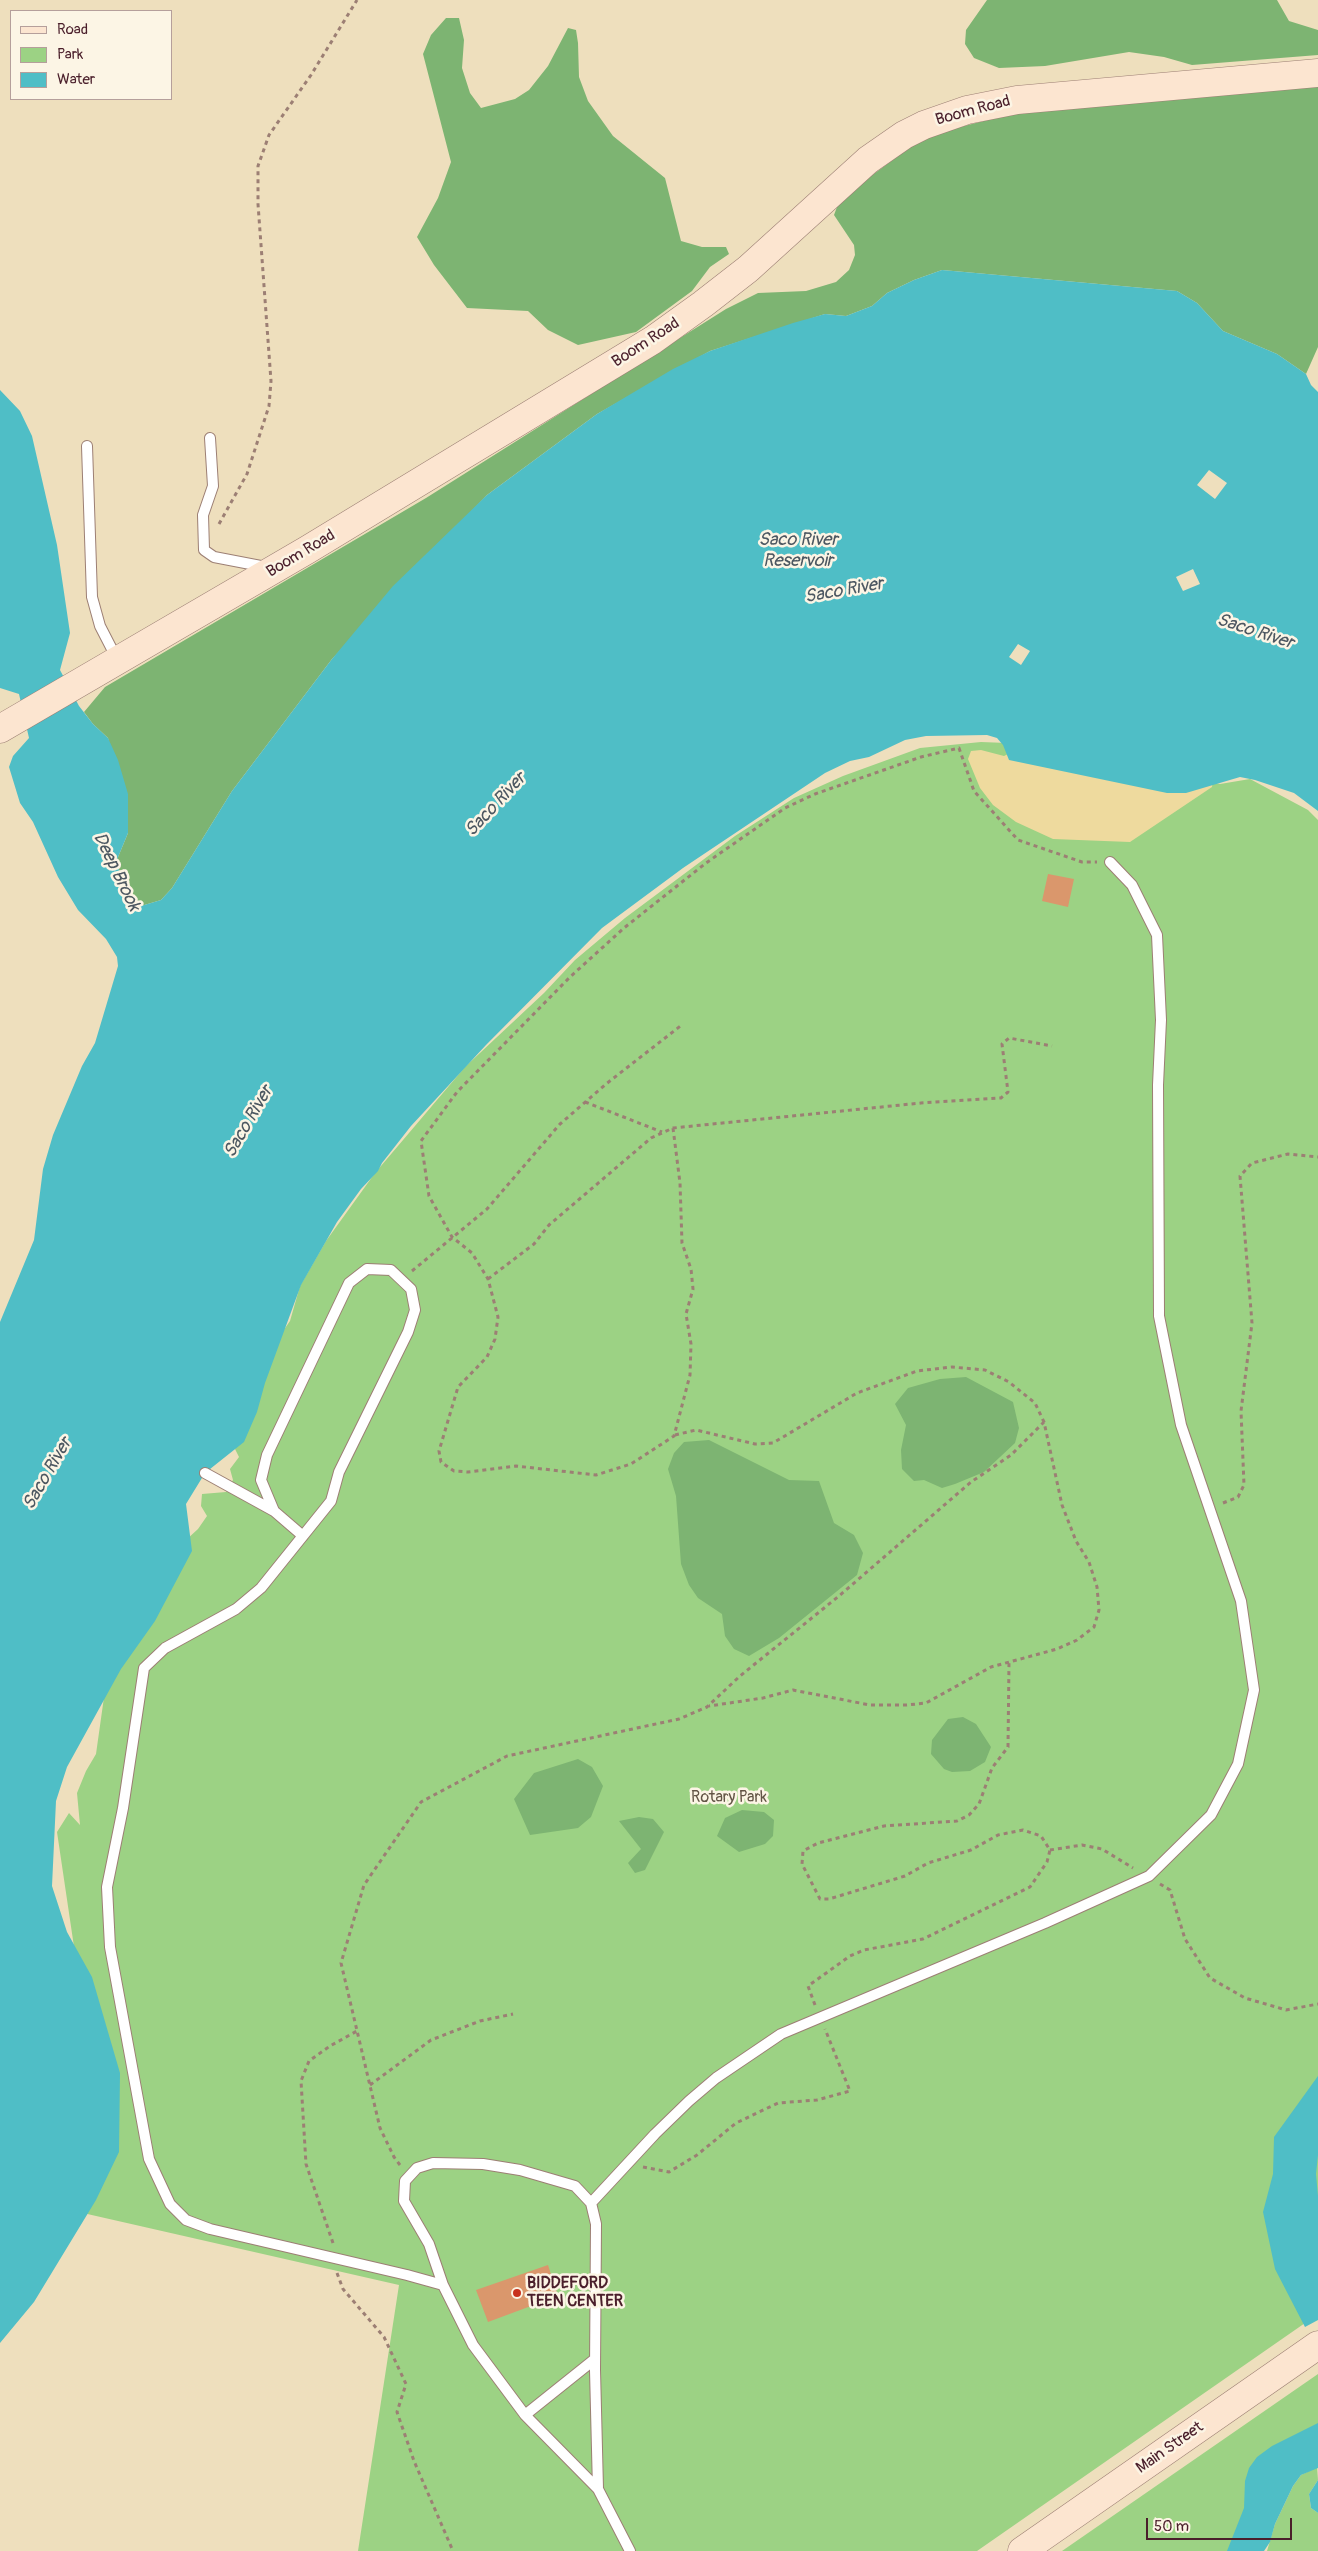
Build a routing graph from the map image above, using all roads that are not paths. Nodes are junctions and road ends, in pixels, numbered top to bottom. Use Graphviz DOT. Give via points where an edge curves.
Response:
graph roads {
  1 [pos="1318,73"];
  2 [pos="210,438"];
  3 [pos="87,446"];
  4 [pos="275,569"];
  5 [pos="113,663"];
  6 [pos="0,729"];
  7 [pos="1110,862"];
  8 [pos="205,1473"];
  9 [pos="274,1511"];
  10 [pos="303,1536"];
  11 [pos="591,2203"];
  12 [pos="443,2285"];
  13 [pos="1318,2344"];
  14 [pos="595,2359"];
  15 [pos="525,2415"];
  16 [pos="598,2489"];
  17 [pos="630,2551"];
  18 [pos="1022,2551"];
  1 -- 4 [label="street, Boom Road" via="1017,100 967,110 924,125 868,160 748,269 668,330"];
  2 -- 4 [label="lane" via="213,486 204,515 204,550 214,557"];
  3 -- 5 [label="lane" via="92,597"];
  4 -- 5 [label="street, Boom Road"];
  5 -- 6 [label="street, Boom Road"];
  7 -- 11 [label="lane" via="1132,885 1157,935 1161,1020 1158,1085 1160,1316 1181,1424 1241,1601 1254,1690 1238,1764 1211,1815 1149,1876 781,2034 716,2078 655,2134"];
  8 -- 9 [label="lane"];
  9 -- 10 [label="lane"];
  9 -- 10 [label="lane" via="261,1480 267,1455 349,1284 367,1269 391,1270 411,1289 415,1310 408,1332 339,1472 331,1501"];
  10 -- 12 [label="lane" via="261,1588 236,1609 165,1648 144,1668 123,1808 107,1887 110,1947 149,2159 170,2204 186,2220 210,2229"];
  11 -- 12 [label="lane" via="575,2186 520,2170 484,2164 432,2163 418,2168 405,2181 404,2201 429,2244"];
  11 -- 14 [label="lane" via="596,2224"];
  12 -- 15 [label="lane" via="473,2345"];
  13 -- 18 [label="street, Main Street"];
  14 -- 15 [label="lane"];
  14 -- 16 [label="lane"];
  15 -- 16 [label="lane"];
  16 -- 17 [label="lane"];
}
